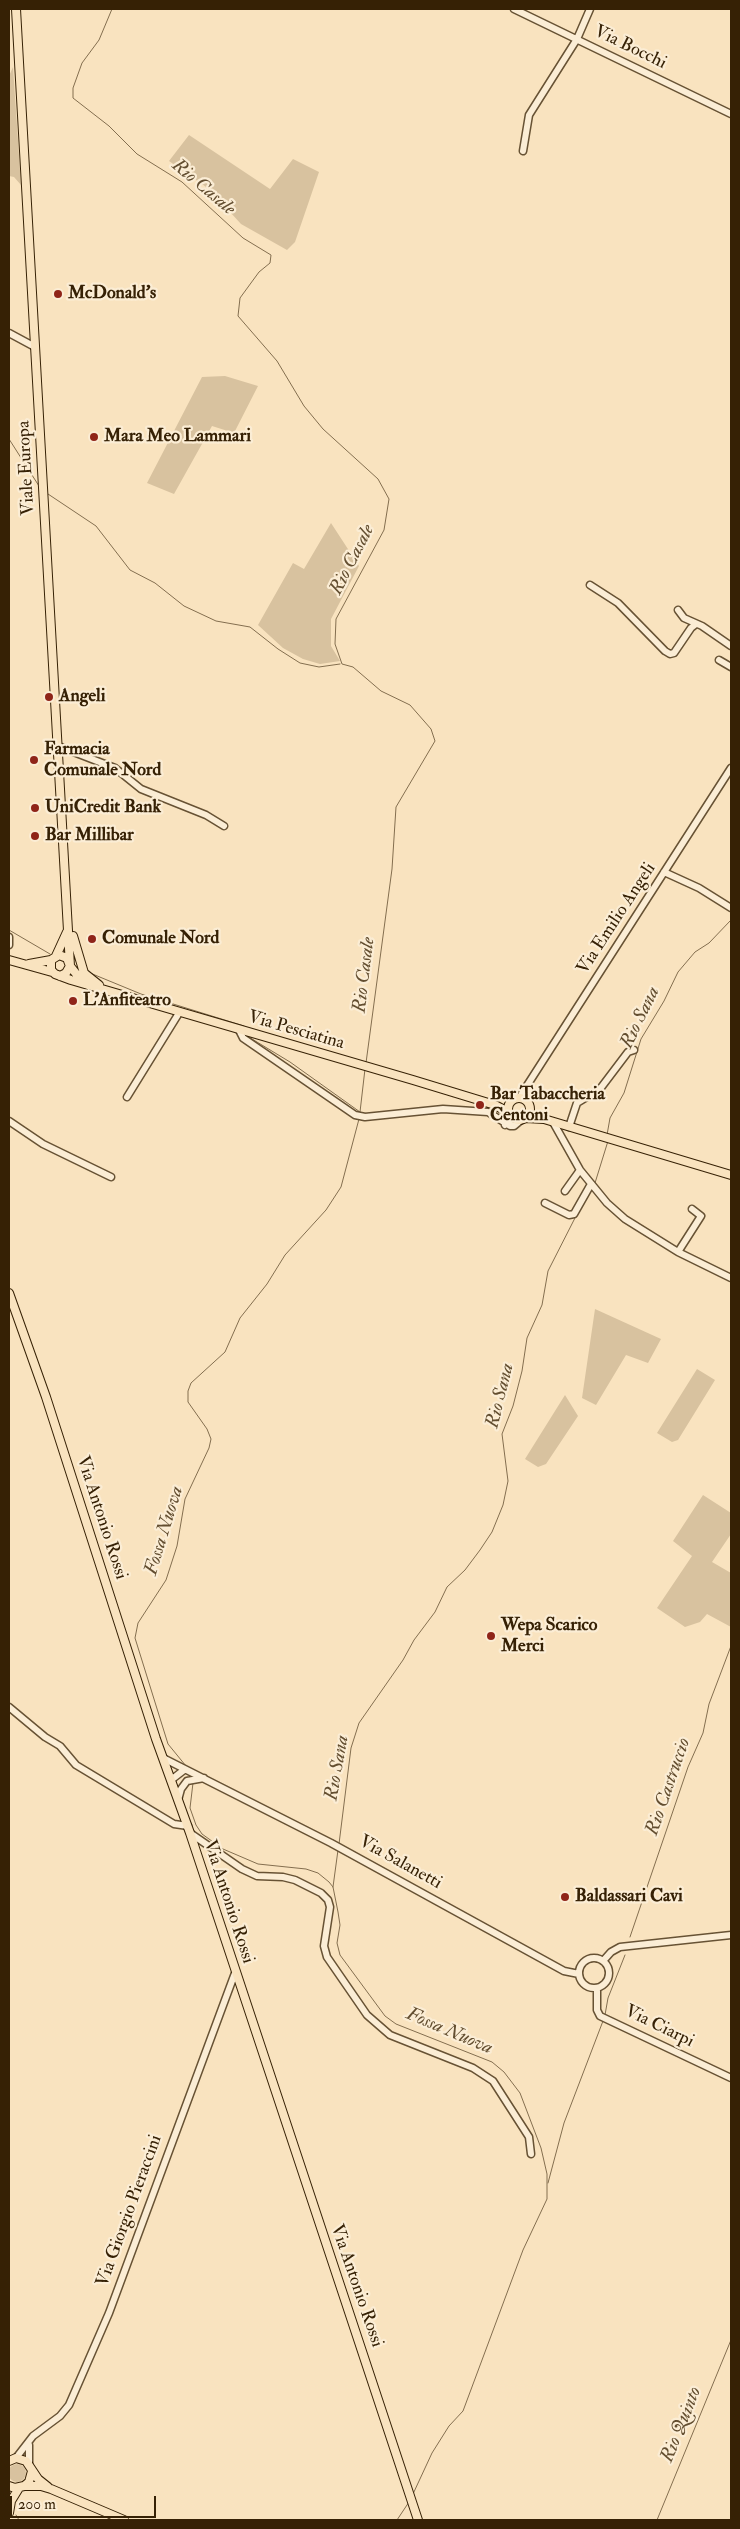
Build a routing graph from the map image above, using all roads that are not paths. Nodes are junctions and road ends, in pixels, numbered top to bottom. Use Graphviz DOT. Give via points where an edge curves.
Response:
graph roads {
  1 [pos="16,9"];
  2 [pos="514,9"];
  3 [pos="590,9"];
  4 [pos="577,38"];
  5 [pos="731,114"];
  6 [pos="523,151"];
  7 [pos="9,333"];
  8 [pos="35,346"];
  9 [pos="590,585"];
  10 [pos="678,610"];
  11 [pos="696,624"];
  12 [pos="731,646"];
  13 [pos="719,660"];
  14 [pos="731,667"];
  15 [pos="58,746"];
  16 [pos="731,768"];
  17 [pos="224,826"];
  18 [pos="664,872"];
  19 [pos="731,908"];
  20 [pos="69,925"];
  21 [pos="9,937"];
  22 [pos="9,945"];
  23 [pos="54,958"];
  24 [pos="9,960"];
  25 [pos="23,964"];
  26 [pos="70,966"];
  27 [pos="52,972"];
  28 [pos="60,976"];
  29 [pos="88,985"];
  30 [pos="116,994"];
  31 [pos="179,1012"];
  32 [pos="239,1030"];
  33 [pos="634,1050"];
  34 [pos="127,1097"];
  35 [pos="525,1103"];
  36 [pos="509,1111"];
  37 [pos="524,1119"];
  38 [pos="544,1120"];
  39 [pos="9,1121"];
  40 [pos="553,1122"];
  41 [pos="505,1125"];
  42 [pos="569,1127"];
  43 [pos="580,1170"];
  44 [pos="731,1175"];
  45 [pos="111,1177"];
  46 [pos="593,1186"];
  47 [pos="565,1191"];
  48 [pos="545,1203"];
  49 [pos="692,1209"];
  50 [pos="678,1252"];
  51 [pos="731,1278"];
  52 [pos="9,1293"];
  53 [pos="9,1707"];
  54 [pos="163,1758"];
  55 [pos="184,1770"];
  56 [pos="205,1778"];
  57 [pos="170,1780"];
  58 [pos="187,1781"];
  59 [pos="178,1800"];
  60 [pos="189,1830"];
  61 [pos="731,1935"];
  62 [pos="603,1961"];
  63 [pos="235,1973"];
  64 [pos="579,1974"];
  65 [pos="597,1988"];
  66 [pos="731,2078"];
  67 [pos="531,2154"];
  68 [pos="29,2445"];
  69 [pos="12,2459"];
  70 [pos="30,2468"];
  71 [pos="9,2486"];
  72 [pos="22,2487"];
  73 [pos="51,2489"];
  74 [pos="9,2512"];
  75 [pos="12,2520"];
  76 [pos="124,2520"];
  77 [pos="418,2520"];
  1 -- 8 [label="main road, Viale Europa"];
  2 -- 4 [label="street, Via Bocchi"];
  3 -- 4 [label="street"];
  4 -- 5 [label="street, Via Bocchi"];
  4 -- 6 [label="street" via="529,115"];
  7 -- 8 [label="street"];
  8 -- 15 [label="main road, Viale Europa"];
  9 -- 11 [label="street" via="618,603 664,652 674,654"];
  10 -- 11 [label="street" via="684,618"];
  11 -- 12 [label="street"];
  13 -- 14 [label="street"];
  15 -- 17 [label="street" via="115,768 141,789 206,815"];
  15 -- 20 [label="main road, Viale Europa"];
  16 -- 18 [label="street, Via Emilio Angeli"];
  18 -- 19 [label="street"];
  18 -- 35 [label="street, Via Emilio Angeli" via="529,1085"];
  20 -- 23 [label="main road, Viale Europa"];
  20 -- 26 [label="main road, Viale Europa"];
  20 -- 30 [label="main road, Viale Europa" via="88,978"];
  21 -- 22 [label="street"];
  23 -- 25 [label="main road, Via Pesciatina"];
  23 -- 26 [label="main road, Via Pesciatina" via="67,958"];
  23 -- 27 [label="main road" via="50,968"];
  24 -- 25 [label="main road, Via Pesciatina"];
  25 -- 27 [label="main road, Via Pesciatina"];
  26 -- 28 [label="main road" via="66,974"];
  26 -- 29 [label="main road, Via Pesciatina"];
  27 -- 28 [label="main road, Via Pesciatina"];
  28 -- 29 [label="main road, Via Pesciatina"];
  29 -- 30 [label="main road, Via Pesciatina"];
  30 -- 31 [label="main road, Via Pesciatina"];
  31 -- 32 [label="main road, Via Pesciatina"];
  31 -- 34 [label="street"];
  32 -- 36 [label="main road, Via Pesciatina"];
  32 -- 41 [label="street" via="243,1038 358,1116 443,1109 488,1112"];
  33 -- 42 [label="street" via="628,1052 600,1089 577,1103"];
  35 -- 36 [label="main road, Via Pesciatina"];
  35 -- 37 [label="main road"];
  35 -- 38 [label="main road, Via Pesciatina"];
  36 -- 37 [label="main road, Via Pesciatina" via="515,1120"];
  36 -- 41 [label="street" via="510,1122"];
  37 -- 38 [label="main road, Via Pesciatina"];
  37 -- 41 [label="street" via="514,1126"];
  38 -- 40 [label="main road, Via Pesciatina"];
  39 -- 45 [label="street" via="42,1144"];
  40 -- 42 [label="main road, Via Pesciatina"];
  40 -- 43 [label="street"];
  42 -- 44 [label="main road, Via Pesciatina"];
  43 -- 46 [label="street"];
  43 -- 47 [label="street"];
  46 -- 48 [label="street" via="574,1214"];
  46 -- 50 [label="street" via="625,1219"];
  49 -- 50 [label="street" via="701,1216"];
  50 -- 51 [label="street"];
  52 -- 54 [label="main road, Via Antonio Rossi"];
  53 -- 60 [label="street" via="45,1738 60,1746 76,1765"];
  54 -- 55 [label="street, Via Salanetti"];
  54 -- 57 [label="main road, Via Antonio Rossi"];
  55 -- 56 [label="street, Via Salanetti"];
  55 -- 57 [label="street"];
  56 -- 58 [label="street"];
  56 -- 64 [label="street, Via Salanetti" via="564,1971"];
  57 -- 58 [label="street"];
  57 -- 59 [label="main road, Via Antonio Rossi"];
  58 -- 59 [label="street"];
  59 -- 60 [label="main road, Via Antonio Rossi"];
  60 -- 63 [label="main road, Via Antonio Rossi"];
  60 -- 67 [label="street" via="242,1869 257,1876 295,1880 328,1900 330,1907 324,1946 327,1957 367,2014 390,2034 474,2068 493,2081 529,2137"];
  61 -- 62 [label="street" via="620,1947"];
  62 -- 64 [label="street" via="589,1959"];
  62 -- 65 [label="street" via="609,1974 605,1983"];
  63 -- 68 [label="street, Via Giorgio Pieraccini" via="108,2312 69,2405 33,2436"];
  63 -- 77 [label="main road, Via Antonio Rossi"];
  64 -- 65 [label="street" via="587,1986"];
  65 -- 66 [label="street, Via Ciarpi" via="597,2010 604,2018"];
  68 -- 69 [label="street, Via Giorgio Pieraccini"];
  68 -- 70 [label="street"];
  69 -- 70 [label="main road"];
  70 -- 72 [label="main road" via="31,2478"];
  70 -- 73 [label="main road"];
  71 -- 72 [label="main road"];
  72 -- 73 [label="main road"];
  72 -- 74 [label="main road" via="11,2501"];
  73 -- 76 [label="main road"];
  74 -- 75 [label="main road"];
}
